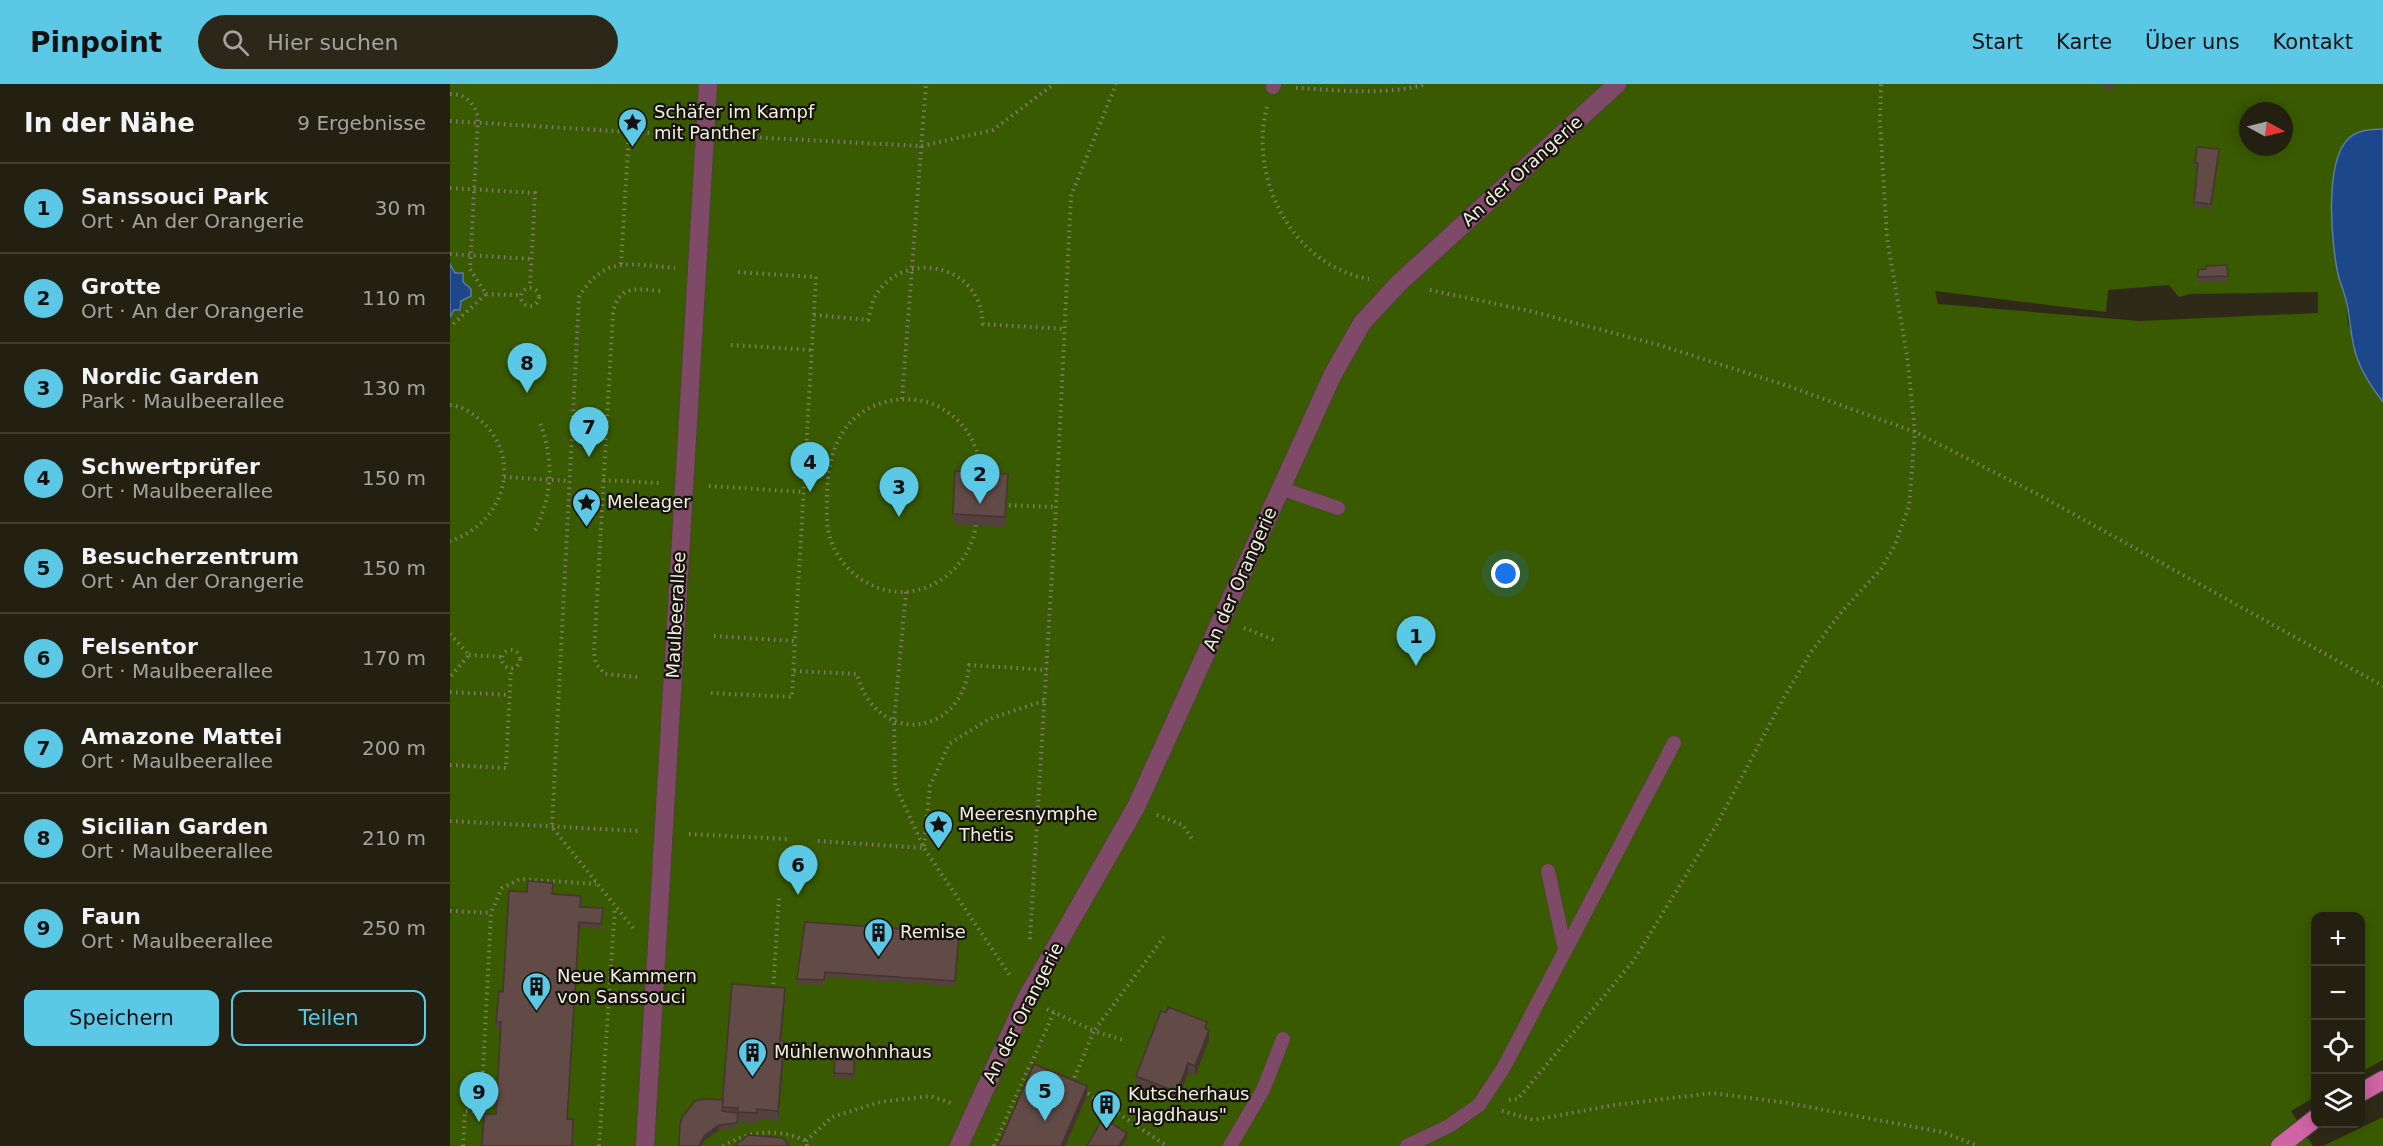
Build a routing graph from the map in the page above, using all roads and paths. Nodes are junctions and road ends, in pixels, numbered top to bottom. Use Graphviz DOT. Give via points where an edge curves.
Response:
graph roads {
  1 [pos="708,84"];
  2 [pos="926,84"];
  3 [pos="1054,84"];
  4 [pos="1116,84"];
  5 [pos="1427,84"];
  6 [pos="1617,84"];
  7 [pos="1881,84"];
  8 [pos="1274,85"];
  9 [pos="450,94"];
  10 [pos="450,121"];
  11 [pos="478,122"];
  12 [pos="629,132"];
  13 [pos="704,136"];
  14 [pos="921,146"];
  15 [pos="450,188"];
  16 [pos="475,189"];
  17 [pos="450,254"];
  18 [pos="471,255"];
  19 [pos="532,259"];
  20 [pos="621,264"];
  21 [pos="913,268"];
  22 [pos="696,269"];
  23 [pos="736,272"];
  24 [pos="1398,284"];
  25 [pos="530,287"];
  26 [pos="661,291"];
  27 [pos="486,294"];
  28 [pos="521,295"];
  29 [pos="814,315"];
  30 [pos="450,327"];
  31 [pos="1064,329"];
  32 [pos="731,345"];
  33 [pos="812,350"];
  34 [pos="902,399"];
  35 [pos="450,405"];
  36 [pos="540,423"];
  37 [pos="1915,432"];
  38 [pos="504,477"];
  39 [pos="551,480"];
  40 [pos="570,481"];
  41 [pos="983,482"];
  42 [pos="1280,488"];
  43 [pos="993,505"];
  44 [pos="1056,507"];
  45 [pos="1338,508"];
  46 [pos="975,525"];
  47 [pos="535,530"];
  48 [pos="450,541"];
  49 [pos="906,592"];
  50 [pos="1224,619"];
  51 [pos="450,634"];
  52 [pos="714,636"];
  53 [pos="795,641"];
  54 [pos="1277,641"];
  55 [pos="469,655"];
  56 [pos="502,657"];
  57 [pos="511,668"];
  58 [pos="794,670"];
  59 [pos="1047,670"];
  60 [pos="450,677"];
  61 [pos="637,677"];
  62 [pos="2383,686"];
  63 [pos="450,692"];
  64 [pos="711,693"];
  65 [pos="510,694"];
  66 [pos="1046,700"];
  67 [pos="894,721"];
  68 [pos="1674,743"];
  69 [pos="450,765"];
  70 [pos="1136,807"];
  71 [pos="450,821"];
  72 [pos="552,827"];
  73 [pos="636,831"];
  74 [pos="663,832"];
  75 [pos="787,839"];
  76 [pos="818,841"];
  77 [pos="1194,842"];
  78 [pos="924,848"];
  79 [pos="1548,870"];
  80 [pos="597,884"];
  81 [pos="779,897"];
  82 [pos="615,906"];
  83 [pos="450,911"];
  84 [pos="491,913"];
  85 [pos="1164,937"];
  86 [pos="1030,943"];
  87 [pos="1565,950"];
  88 [pos="656,955"];
  89 [pos="773,997"];
  90 [pos="1026,999"];
  91 [pos="1054,1012"];
  92 [pos="1094,1031"];
  93 [pos="1284,1038"];
  94 [pos="1123,1040"];
  95 [pos="1041,1069"];
  96 [pos="1061,1078"];
  97 [pos="2383,1080"];
  98 [pos="1072,1083"];
  99 [pos="2365,1091"];
  100 [pos="1479,1105"];
  101 [pos="974,1112"];
  102 [pos="2311,1123"];
  103 [pos="806,1144"];
  104 [pos="463,1146"];
  105 [pos="599,1146"];
  106 [pos="645,1146"];
  107 [pos="723,1146"];
  108 [pos="959,1146"];
  109 [pos="1167,1146"];
  110 [pos="1230,1146"];
  111 [pos="1407,1146"];
  112 [pos="1978,1146"];
  113 [pos="2280,1146"];
  1 -- 13 [label="street, Maulbeerallee"];
  2 -- 14 [label="path"];
  3 -- 14 [label="path" via="993,130"];
  4 -- 31 [label="path" via="1071,196"];
  5 -- 8 [label="path" via="1369,92"];
  6 -- 24 [label="street, An der Orangerie"];
  7 -- 37 [label="path" via="1887,238"];
  8 -- 24 [label="path" via="1263,124 1263,164 1274,201 1284,218 1295,234 1324,260 1359,277"];
  9 -- 11 [label="path" via="471,102"];
  10 -- 11 [label="path"];
  11 -- 12 [label="path"];
  11 -- 16 [label="path"];
  12 -- 13 [label="path"];
  12 -- 20 [label="path"];
  13 -- 14 [label="path"];
  13 -- 22 [label="street, Maulbeerallee"];
  14 -- 21 [label="path"];
  15 -- 16 [label="path"];
  16 -- 18 [label="path"];
  16 -- 19 [label="path" via="535,193"];
  17 -- 18 [label="path"];
  18 -- 19 [label="path"];
  18 -- 27 [label="path" via="470,269"];
  19 -- 25 [label="path"];
  20 -- 22 [label="path"];
  20 -- 40 [label="path" via="603,270 589,281 579,297"];
  21 -- 29 [label="path" via="885,285 873,301 868,320"];
  21 -- 31 [label="path" via="937,268 958,277 976,295 984,324"];
  21 -- 34 [label="path"];
  22 -- 74 [label="street, Maulbeerallee"];
  23 -- 29 [label="path" via="816,277"];
  24 -- 37 [label="path" via="1530,311 1659,345"];
  24 -- 42 [label="street, An der Orangerie" via="1362,323"];
  25 -- 28 [label="path"];
  25 -- 28 [label="path" via="538,292 536,304 527,305"];
  26 -- 61 [label="path" via="626,291 616,300 613,313 594,652 596,664 605,674"];
  27 -- 28 [label="path"];
  27 -- 30 [label="path"];
  29 -- 33 [label="path"];
  31 -- 44 [label="path"];
  32 -- 33 [label="path"];
  33 -- 53 [label="path"];
  34 -- 41 [label="path" via="927,402 956,418 973,438"];
  34 -- 49 [label="path" via="873,406 841,434 832,452 827,478 827,521 837,555 847,568 884,590"];
  35 -- 38 [label="path" via="472,414 486,426 497,441"];
  36 -- 39 [label="path" via="547,441"];
  37 -- 62 [label="path" via="2041,496"];
  37 -- 100 [label="path" via="1909,506 1895,545 1881,569 1811,652 1716,826 1634,960 1518,1099"];
  38 -- 39 [label="path"];
  38 -- 48 [label="path" via="502,492 486,519 475,530"];
  39 -- 40 [label="path"];
  39 -- 47 [label="path"];
  40 -- 72 [label="path"];
  42 -- 45 [label="lane"];
  42 -- 50 [label="street, An der Orangerie"];
  43 -- 44 [label="path"];
  44 -- 59 [label="path"];
  46 -- 49 [label="path" via="969,549 948,575 929,586"];
  49 -- 67 [label="path"];
  50 -- 54 [label="path"];
  50 -- 70 [label="street, An der Orangerie"];
  51 -- 55 [label="path"];
  52 -- 53 [label="path"];
  53 -- 58 [label="path"];
  55 -- 56 [label="path"];
  55 -- 60 [label="path"];
  56 -- 57 [label="path" via="503,663"];
  56 -- 57 [label="path" via="509,650 518,652 519,663"];
  57 -- 65 [label="path"];
  58 -- 64 [label="path" via="792,697"];
  58 -- 67 [label="path" via="856,674 870,705"];
  59 -- 66 [label="path"];
  59 -- 67 [label="path" via="969,665 965,687 947,712 917,724"];
  63 -- 65 [label="path"];
  65 -- 69 [label="path" via="506,768"];
  66 -- 78 [label="path" via="989,719 949,744 930,786"];
  66 -- 86 [label="path"];
  67 -- 78 [label="path" via="895,784"];
  68 -- 87 [label="lane"];
  70 -- 77 [label="path" via="1183,825"];
  70 -- 90 [label="street, An der Orangerie"];
  71 -- 72 [label="path"];
  72 -- 73 [label="path"];
  72 -- 80 [label="path"];
  74 -- 75 [label="path"];
  74 -- 88 [label="street, Maulbeerallee"];
  76 -- 78 [label="path"];
  78 -- 90 [label="path"];
  79 -- 87 [label="lane"];
  80 -- 82 [label="path"];
  80 -- 84 [label="path" via="520,879 502,888"];
  81 -- 89 [label="path"];
  82 -- 88 [label="path"];
  82 -- 105 [label="path"];
  83 -- 84 [label="path"];
  84 -- 104 [label="path" via="481,1112 465,1111"];
  85 -- 92 [label="path"];
  87 -- 100 [label="lane" via="1504,1067"];
  88 -- 106 [label="street, Maulbeerallee"];
  90 -- 91 [label="path"];
  90 -- 101 [label="street, An der Orangerie"];
  91 -- 92 [label="path"];
  91 -- 95 [label="path" via="1031,1064"];
  92 -- 94 [label="path"];
  92 -- 98 [label="path"];
  93 -- 110 [label="lane" via="1263,1090"];
  96 -- 98 [label="path"];
  97 -- 99 [label="main road"];
  98 -- 109 [label="path"];
  100 -- 111 [label="lane" via="1449,1126"];
  100 -- 112 [label="path" via="1534,1120 1713,1093 1942,1132"];
  101 -- 103 [label="path" via="930,1096 880,1102 832,1117"];
  101 -- 108 [label="street, An der Orangerie"];
  102 -- 113 [label="main road"];
  103 -- 107 [label="path" via="789,1133 759,1132"];
}
